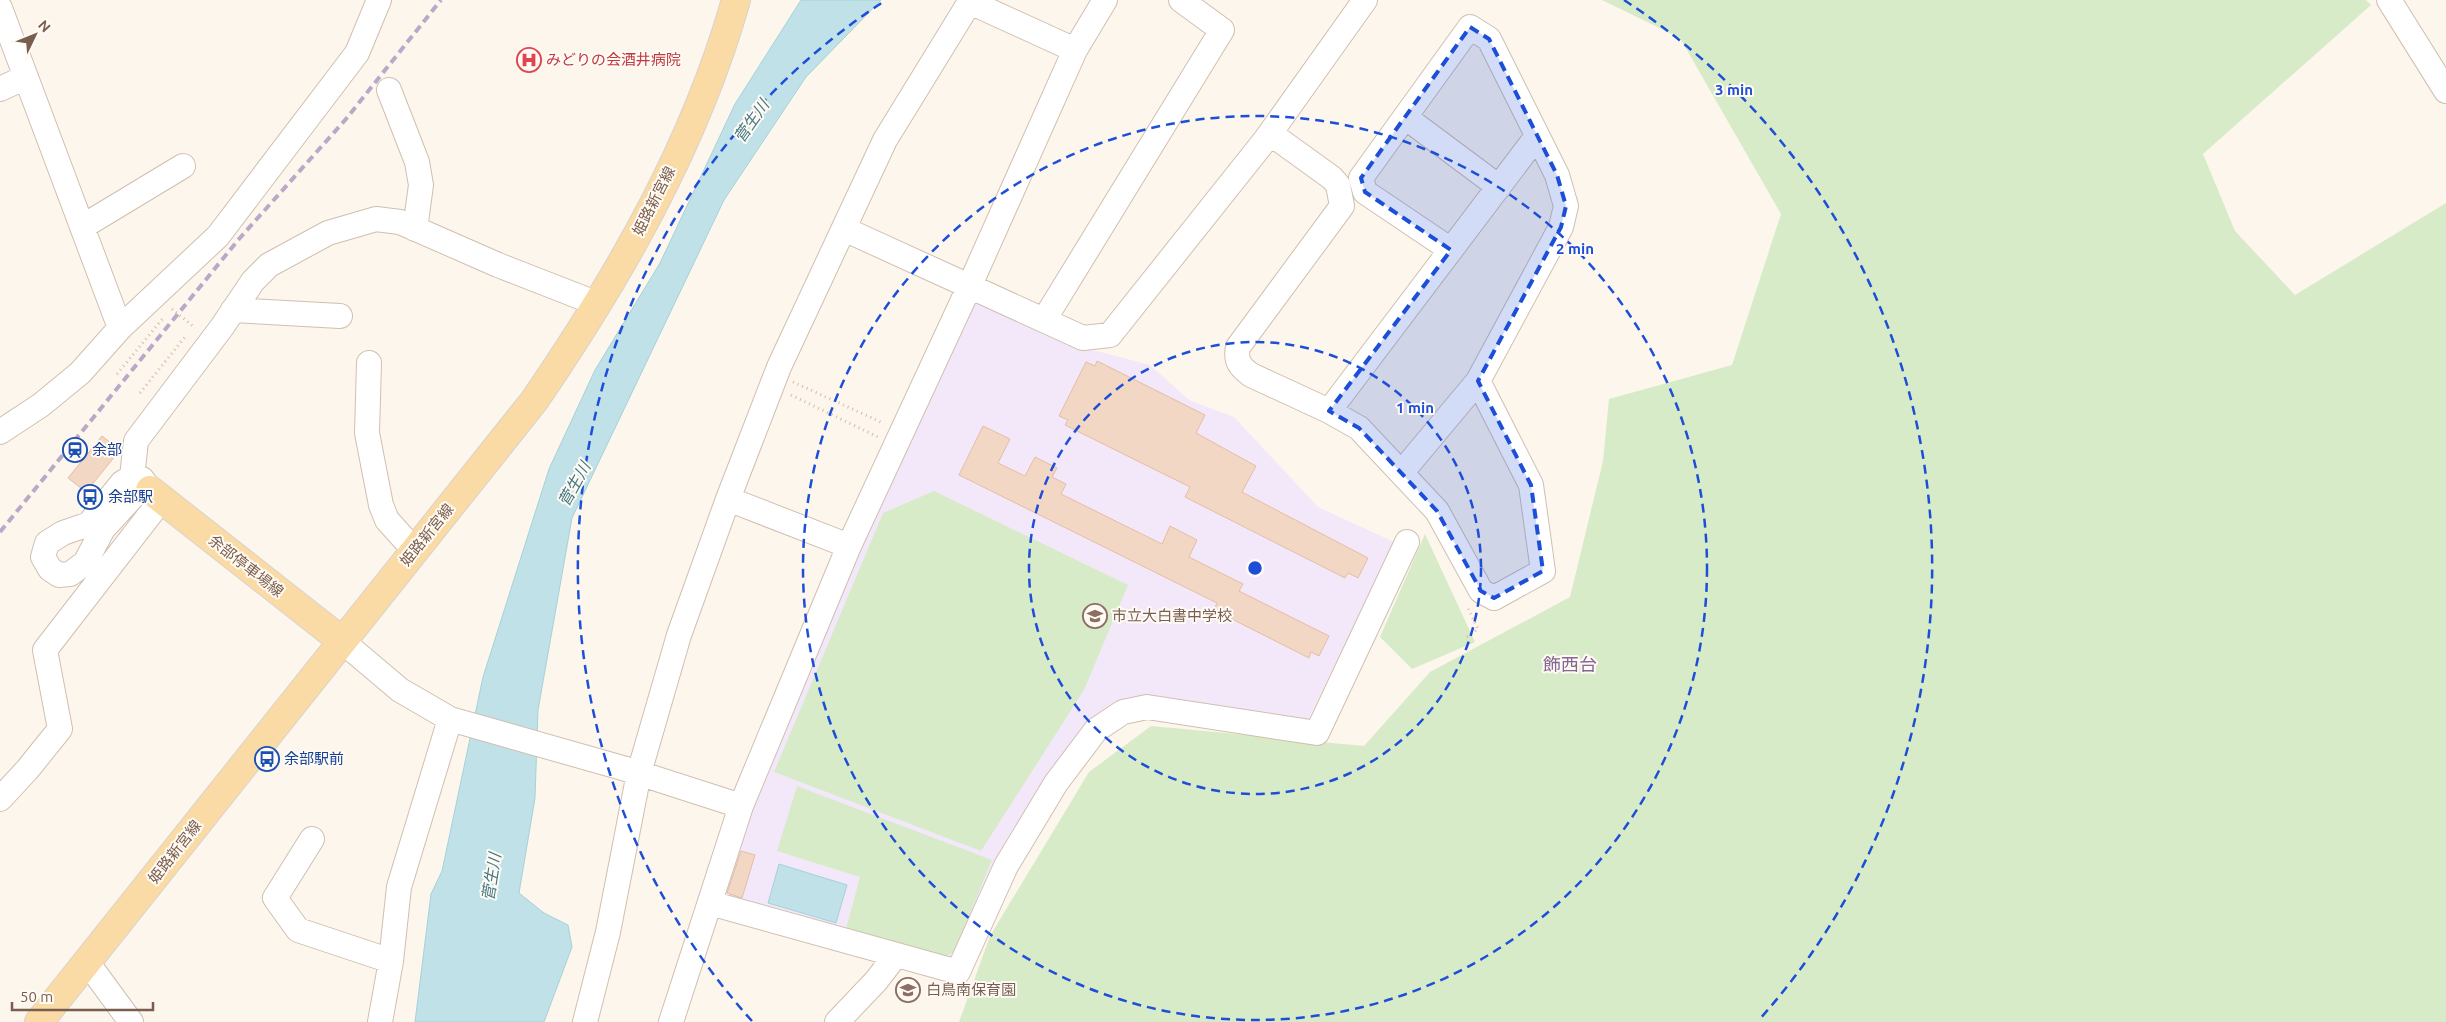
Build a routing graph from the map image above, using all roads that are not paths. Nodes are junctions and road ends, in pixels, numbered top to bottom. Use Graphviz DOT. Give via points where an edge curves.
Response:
graph roads {
  1 [pos="15,0"];
  2 [pos="736,0"];
  3 [pos="754,0"];
  4 [pos="1105,0"];
  5 [pos="1181,0"];
  6 [pos="1365,0"];
  7 [pos="2389,0"];
  8 [pos="971,1"];
  9 [pos="376,2"];
  10 [pos="0,7"];
  11 [pos="1075,50"];
  12 [pos="721,53"];
  13 [pos="26,77"];
  14 [pos="0,89"];
  15 [pos="389,90"];
  16 [pos="2446,91"];
  17 [pos="1405,117"];
  18 [pos="1537,136"];
  19 [pos="1266,139"];
  20 [pos="184,166"];
  21 [pos="1499,187"];
  22 [pos="82,227"];
  23 [pos="415,229"];
  24 [pos="844,229"];
  25 [pos="1451,250"];
  26 [pos="970,285"];
  27 [pos="598,304"];
  28 [pos="233,310"];
  29 [pos="340,316"];
  30 [pos="1044,320"];
  31 [pos="120,328"];
  32 [pos="369,363"];
  33 [pos="1478,381"];
  34 [pos="1329,411"];
  35 [pos="0,432"];
  36 [pos="1402,472"];
  37 [pos="148,489"];
  38 [pos="728,500"];
  39 [pos="1407,542"];
  40 [pos="849,546"];
  41 [pos="415,551"];
  42 [pos="342,641"];
  43 [pos="456,721"];
  44 [pos="633,771"];
  45 [pos="0,799"];
  46 [pos="741,806"];
  47 [pos="312,839"];
  48 [pos="710,903"];
  49 [pos="896,955"];
  50 [pos="390,961"];
  51 [pos="87,962"];
  52 [pos="39,1022"];
  53 [pos="131,1022"];
  54 [pos="380,1022"];
  55 [pos="585,1022"];
  56 [pos="671,1022"];
  57 [pos="837,1022"];
  1 -- 10 [label="street"];
  2 -- 12 [label="main road, 姫路新宮線"];
  3 -- 12 [label="main road"];
  4 -- 11 [label="street"];
  5 -- 30 [label="street" via="1222,30"];
  6 -- 19 [label="street"];
  7 -- 16 [label="street"];
  8 -- 11 [label="street"];
  8 -- 24 [label="street" via="885,140"];
  9 -- 31 [label="street" via="357,52 218,236"];
  10 -- 13 [label="street"];
  11 -- 26 [label="street"];
  12 -- 27 [label="main road, 姫路新宮線" via="659,193"];
  13 -- 14 [label="street"];
  13 -- 22 [label="street"];
  15 -- 23 [label="street" via="418,162 421,185"];
  17 -- 18 [label="street" via="1470,26 1489,38"];
  17 -- 21 [label="street"];
  17 -- 25 [label="street" via="1361,178 1365,192"];
  18 -- 21 [label="street"];
  18 -- 33 [label="street" via="1557,175 1566,206 1560,227"];
  19 -- 30 [label="street" via="1110,335 1083,338"];
  19 -- 34 [label="street" via="1278,139 1332,178 1338,185 1342,206 1238,346 1236,356 1241,367 1251,375"];
  20 -- 22 [label="street"];
  21 -- 25 [label="street"];
  22 -- 31 [label="street"];
  23 -- 27 [label="street"];
  23 -- 28 [label="street" via="400,222 376,219 328,233 269,265"];
  24 -- 26 [label="street"];
  24 -- 38 [label="street" via="774,380"];
  25 -- 34 [label="street"];
  26 -- 30 [label="street"];
  26 -- 40 [label="street"];
  27 -- 41 [label="main road, 姫路新宮線" via="534,401"];
  28 -- 29 [label="street"];
  28 -- 37 [label="street" via="136,441"];
  31 -- 35 [label="street" via="80,373 42,405"];
  32 -- 41 [label="street" via="368,433 381,505 387,520"];
  33 -- 36 [label="street"];
  33 -- 36 [label="street" via="1531,485 1543,571 1494,598 1481,591 1437,511"];
  34 -- 36 [label="street" via="1359,428"];
  37 -- 42 [label="main road, 余部停車場線"];
  37 -- 45 [label="street" via="45,650 60,729"];
  38 -- 40 [label="street"];
  38 -- 44 [label="street"];
  39 -- 49 [label="street" via="1317,733 1147,707 1123,712 1096,730 1056,783 1006,866 958,972"];
  40 -- 46 [label="street"];
  41 -- 42 [label="main road, 姫路新宮線"];
  42 -- 43 [label="street" via="400,690"];
  42 -- 51 [label="main road, 姫路新宮線"];
  43 -- 44 [label="street"];
  43 -- 50 [label="street" via="399,887"];
  44 -- 46 [label="street"];
  44 -- 55 [label="street" via="608,932"];
  46 -- 48 [label="street"];
  47 -- 50 [label="street" via="275,898 298,930"];
  48 -- 49 [label="street"];
  48 -- 56 [label="street"];
  49 -- 57 [label="street"];
  50 -- 54 [label="street"];
  51 -- 52 [label="main road, 姫路新宮線"];
  51 -- 53 [label="street"];
}
